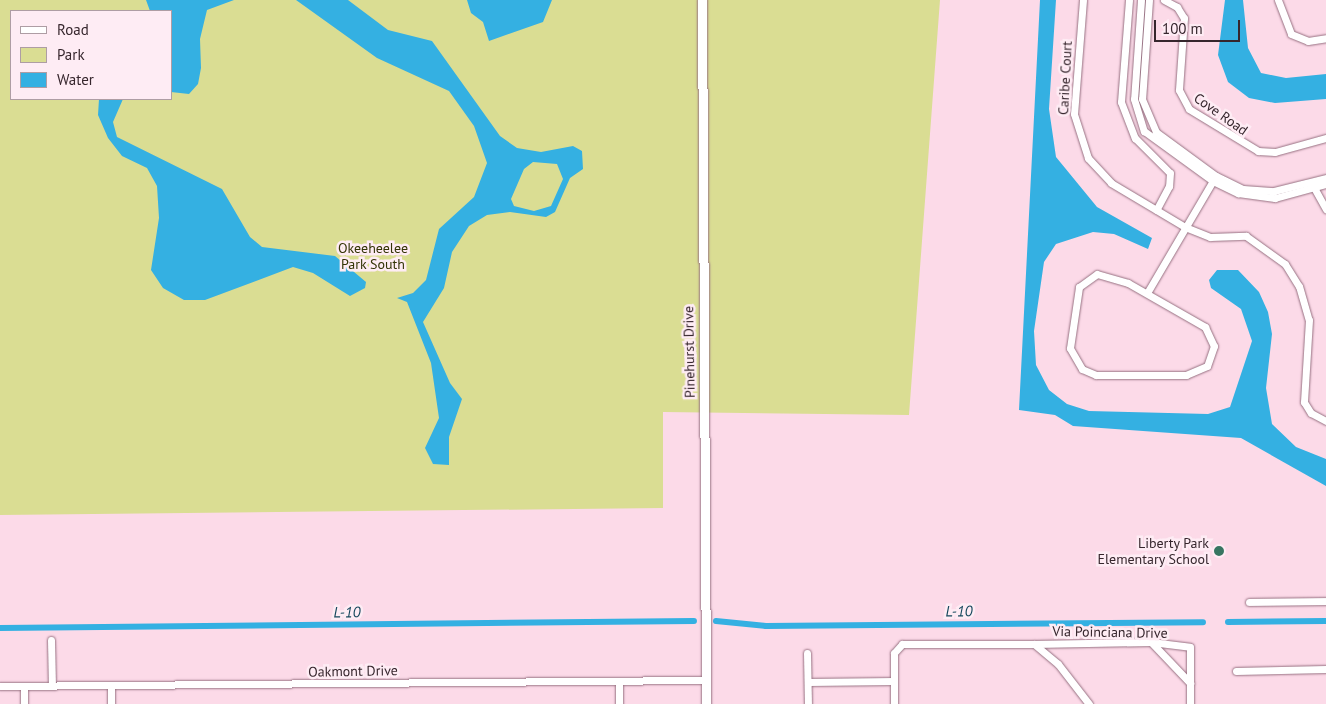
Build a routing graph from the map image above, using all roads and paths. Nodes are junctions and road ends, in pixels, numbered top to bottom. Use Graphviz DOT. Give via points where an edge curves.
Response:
graph roads {
  1 [pos="702,0"];
  2 [pos="1083,0"];
  3 [pos="1129,0"];
  4 [pos="1141,0"];
  5 [pos="1148,0"];
  6 [pos="1164,0"];
  7 [pos="1278,0"];
  8 [pos="1326,38"];
  9 [pos="1326,138"];
  10 [pos="1214,178"];
  11 [pos="1326,178"];
  12 [pos="1317,184"];
  13 [pos="1324,206"];
  14 [pos="1156,210"];
  15 [pos="1185,227"];
  16 [pos="1147,293"];
  17 [pos="1326,421"];
  18 [pos="1326,601"];
  19 [pos="1249,602"];
  20 [pos="52,640"];
  21 [pos="1150,642"];
  22 [pos="1034,644"];
  23 [pos="807,653"];
  24 [pos="1326,669"];
  25 [pos="1236,671"];
  26 [pos="706,680"];
  27 [pos="619,681"];
  28 [pos="894,681"];
  29 [pos="808,682"];
  30 [pos="1190,683"];
  31 [pos="0,686"];
  32 [pos="24,686"];
  33 [pos="52,686"];
  34 [pos="111,687"];
  35 [pos="24,704"];
  36 [pos="111,704"];
  37 [pos="619,704"];
  38 [pos="706,704"];
  39 [pos="808,704"];
  40 [pos="894,704"];
  41 [pos="1089,704"];
  42 [pos="1190,704"];
  1 -- 26 [label="street, Pinehurst Drive"];
  2 -- 14 [label="street, Caribe Court" via="1074,101 1079,139 1101,175"];
  3 -- 14 [label="street" via="1121,102 1136,138 1170,172 1169,186"];
  4 -- 10 [label="street" via="1136,116 1148,135"];
  5 -- 10 [label="street" via="1142,99 1147,120 1161,138"];
  6 -- 9 [label="street, Cove Road" via="1178,7 1184,18 1179,90 1189,109 1258,151 1275,152"];
  7 -- 8 [label="street" via="1291,34 1308,41"];
  10 -- 12 [label="street" via="1255,191"];
  10 -- 15 [label="street"];
  11 -- 12 [label="street"];
  12 -- 13 [label="street"];
  14 -- 15 [label="street, Caribe Court"];
  15 -- 16 [label="street"];
  15 -- 17 [label="street, Caribe Court" via="1206,237 1233,234 1250,237 1276,255 1293,275 1309,320 1304,402 1311,413"];
  16 -- 16 [label="street" via="1208,330 1214,346 1207,366 1186,375 1096,375 1079,367 1070,348 1082,283 1092,275 1105,274"];
  18 -- 19 [label="street"];
  20 -- 33 [label="street"];
  21 -- 22 [label="street, Via Poinciana Drive"];
  21 -- 30 [label="street"];
  21 -- 30 [label="street, Via Poinciana Drive" via="1190,647"];
  22 -- 28 [label="street, Via Poinciana Drive" via="902,644 894,653"];
  22 -- 41 [label="street, Via Poinciana Drive" via="1058,664"];
  23 -- 29 [label="street"];
  24 -- 25 [label="street"];
  26 -- 27 [label="street, Oakmont Drive"];
  26 -- 38 [label="street, Pinehurst Drive"];
  27 -- 34 [label="street, Oakmont Drive"];
  27 -- 37 [label="street"];
  28 -- 29 [label="street"];
  28 -- 40 [label="street, Via Poinciana Drive"];
  29 -- 39 [label="street"];
  30 -- 42 [label="street, Via Poinciana Drive"];
  31 -- 32 [label="street, Oakmont Drive"];
  32 -- 33 [label="street, Oakmont Drive"];
  32 -- 35 [label="street"];
  33 -- 34 [label="street, Oakmont Drive"];
  34 -- 36 [label="street"];
}
